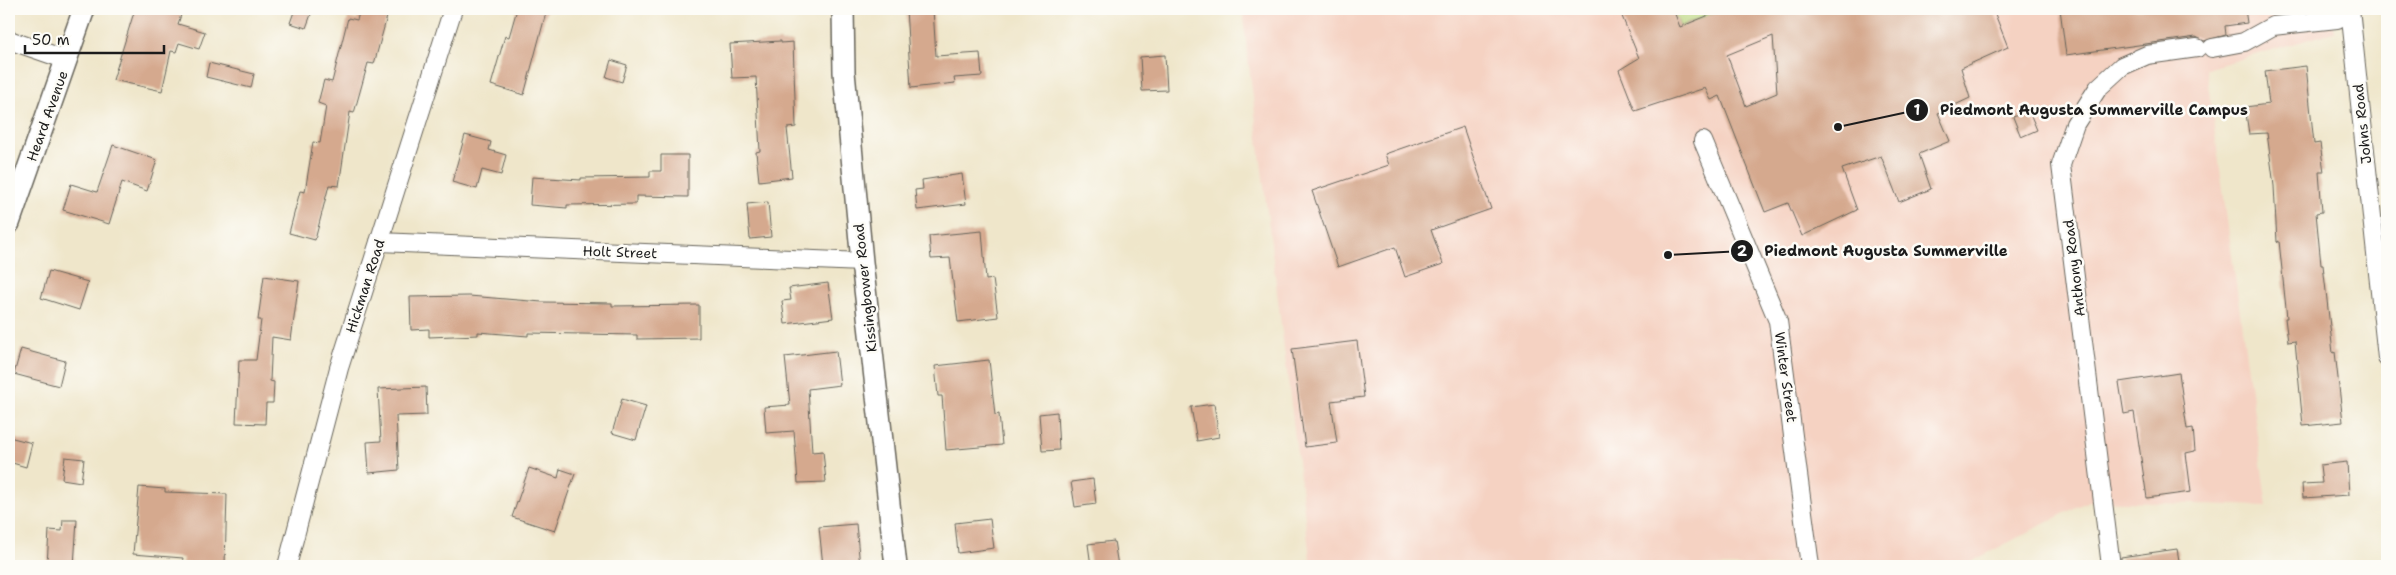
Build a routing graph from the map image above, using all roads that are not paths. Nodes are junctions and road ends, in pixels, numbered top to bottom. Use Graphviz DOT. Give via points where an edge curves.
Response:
graph roads {
  1 [pos="84,9"];
  2 [pos="453,9"];
  3 [pos="843,9"];
  4 [pos="2349,9"];
  5 [pos="9,40"];
  6 [pos="67,60"];
  7 [pos="1703,141"];
  8 [pos="9,223"];
  9 [pos="379,242"];
  10 [pos="862,262"];
  11 [pos="2387,358"];
  12 [pos="287,566"];
  13 [pos="896,566"];
  14 [pos="1810,566"];
  15 [pos="2111,566"];
  1 -- 6 [label="street, Heard Avenue"];
  2 -- 9 [label="street, Hickman Road"];
  3 -- 10 [label="street, Kissingbower Road" via="844,72"];
  4 -- 11 [label="street, Johns Road"];
  4 -- 15 [label="street, Anthony Road" via="2337,19 2274,26 2244,42 2148,54 2122,66 2098,88 2075,124 2061,165"];
  5 -- 6 [label="street"];
  6 -- 8 [label="street, Heard Avenue"];
  7 -- 14 [label="street, Winter Street" via="1778,321"];
  9 -- 10 [label="street, Holt Street"];
  9 -- 12 [label="street, Hickman Road" via="339,368"];
  10 -- 13 [label="street, Kissingbower Road"];
}
